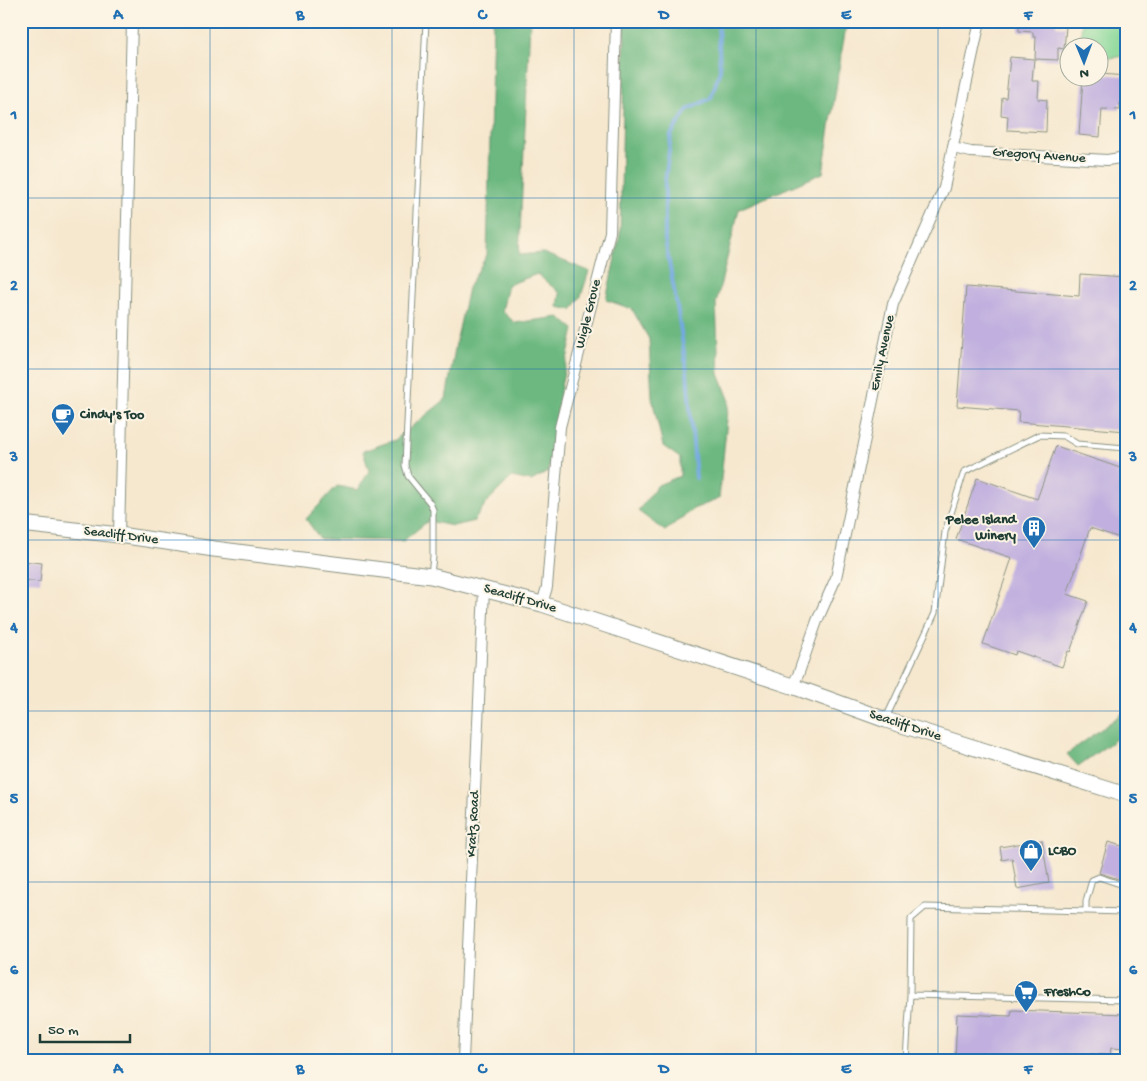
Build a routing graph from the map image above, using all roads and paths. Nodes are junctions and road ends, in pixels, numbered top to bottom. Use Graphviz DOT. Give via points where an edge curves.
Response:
graph roads {
  1 [pos="132,21"];
  2 [pos="426,21"];
  3 [pos="616,21"];
  4 [pos="980,21"];
  5 [pos="952,148"];
  6 [pos="1126,157"];
  7 [pos="1126,448"];
  8 [pos="21,524"];
  9 [pos="119,535"];
  10 [pos="431,576"];
  11 [pos="484,589"];
  12 [pos="542,604"];
  13 [pos="792,686"];
  14 [pos="886,720"];
  15 [pos="1126,795"];
  16 [pos="1126,886"];
  17 [pos="1086,911"];
  18 [pos="1126,912"];
  19 [pos="910,995"];
  20 [pos="1126,1000"];
  21 [pos="463,1060"];
  22 [pos="906,1060"];
  1 -- 9 [label="street"];
  2 -- 10 [label="lane" via="405,465 408,476 433,510"];
  3 -- 12 [label="street, Wigle Grove" via="610,232 560,427 547,587"];
  4 -- 5 [label="street, Emily Avenue"];
  5 -- 6 [label="street, Gregory Avenue" via="971,152 1107,160"];
  5 -- 13 [label="street, Emily Avenue" via="944,188 893,304 836,578"];
  7 -- 14 [label="lane" via="1077,444 1064,436 1039,435 964,472 945,532 935,613"];
  8 -- 9 [label="main road, Seacliff Drive"];
  9 -- 10 [label="main road, Seacliff Drive"];
  10 -- 11 [label="main road, Seacliff Drive"];
  11 -- 12 [label="main road, Seacliff Drive"];
  11 -- 21 [label="street, Kratz Road"];
  12 -- 13 [label="main road, Seacliff Drive"];
  13 -- 14 [label="main road, Seacliff Drive"];
  14 -- 15 [label="main road, Seacliff Drive"];
  16 -- 17 [label="lane" via="1099,877 1092,880"];
  17 -- 18 [label="lane"];
  17 -- 19 [label="lane" via="925,906 911,918"];
  19 -- 20 [label="lane"];
  19 -- 22 [label="lane"];
}
